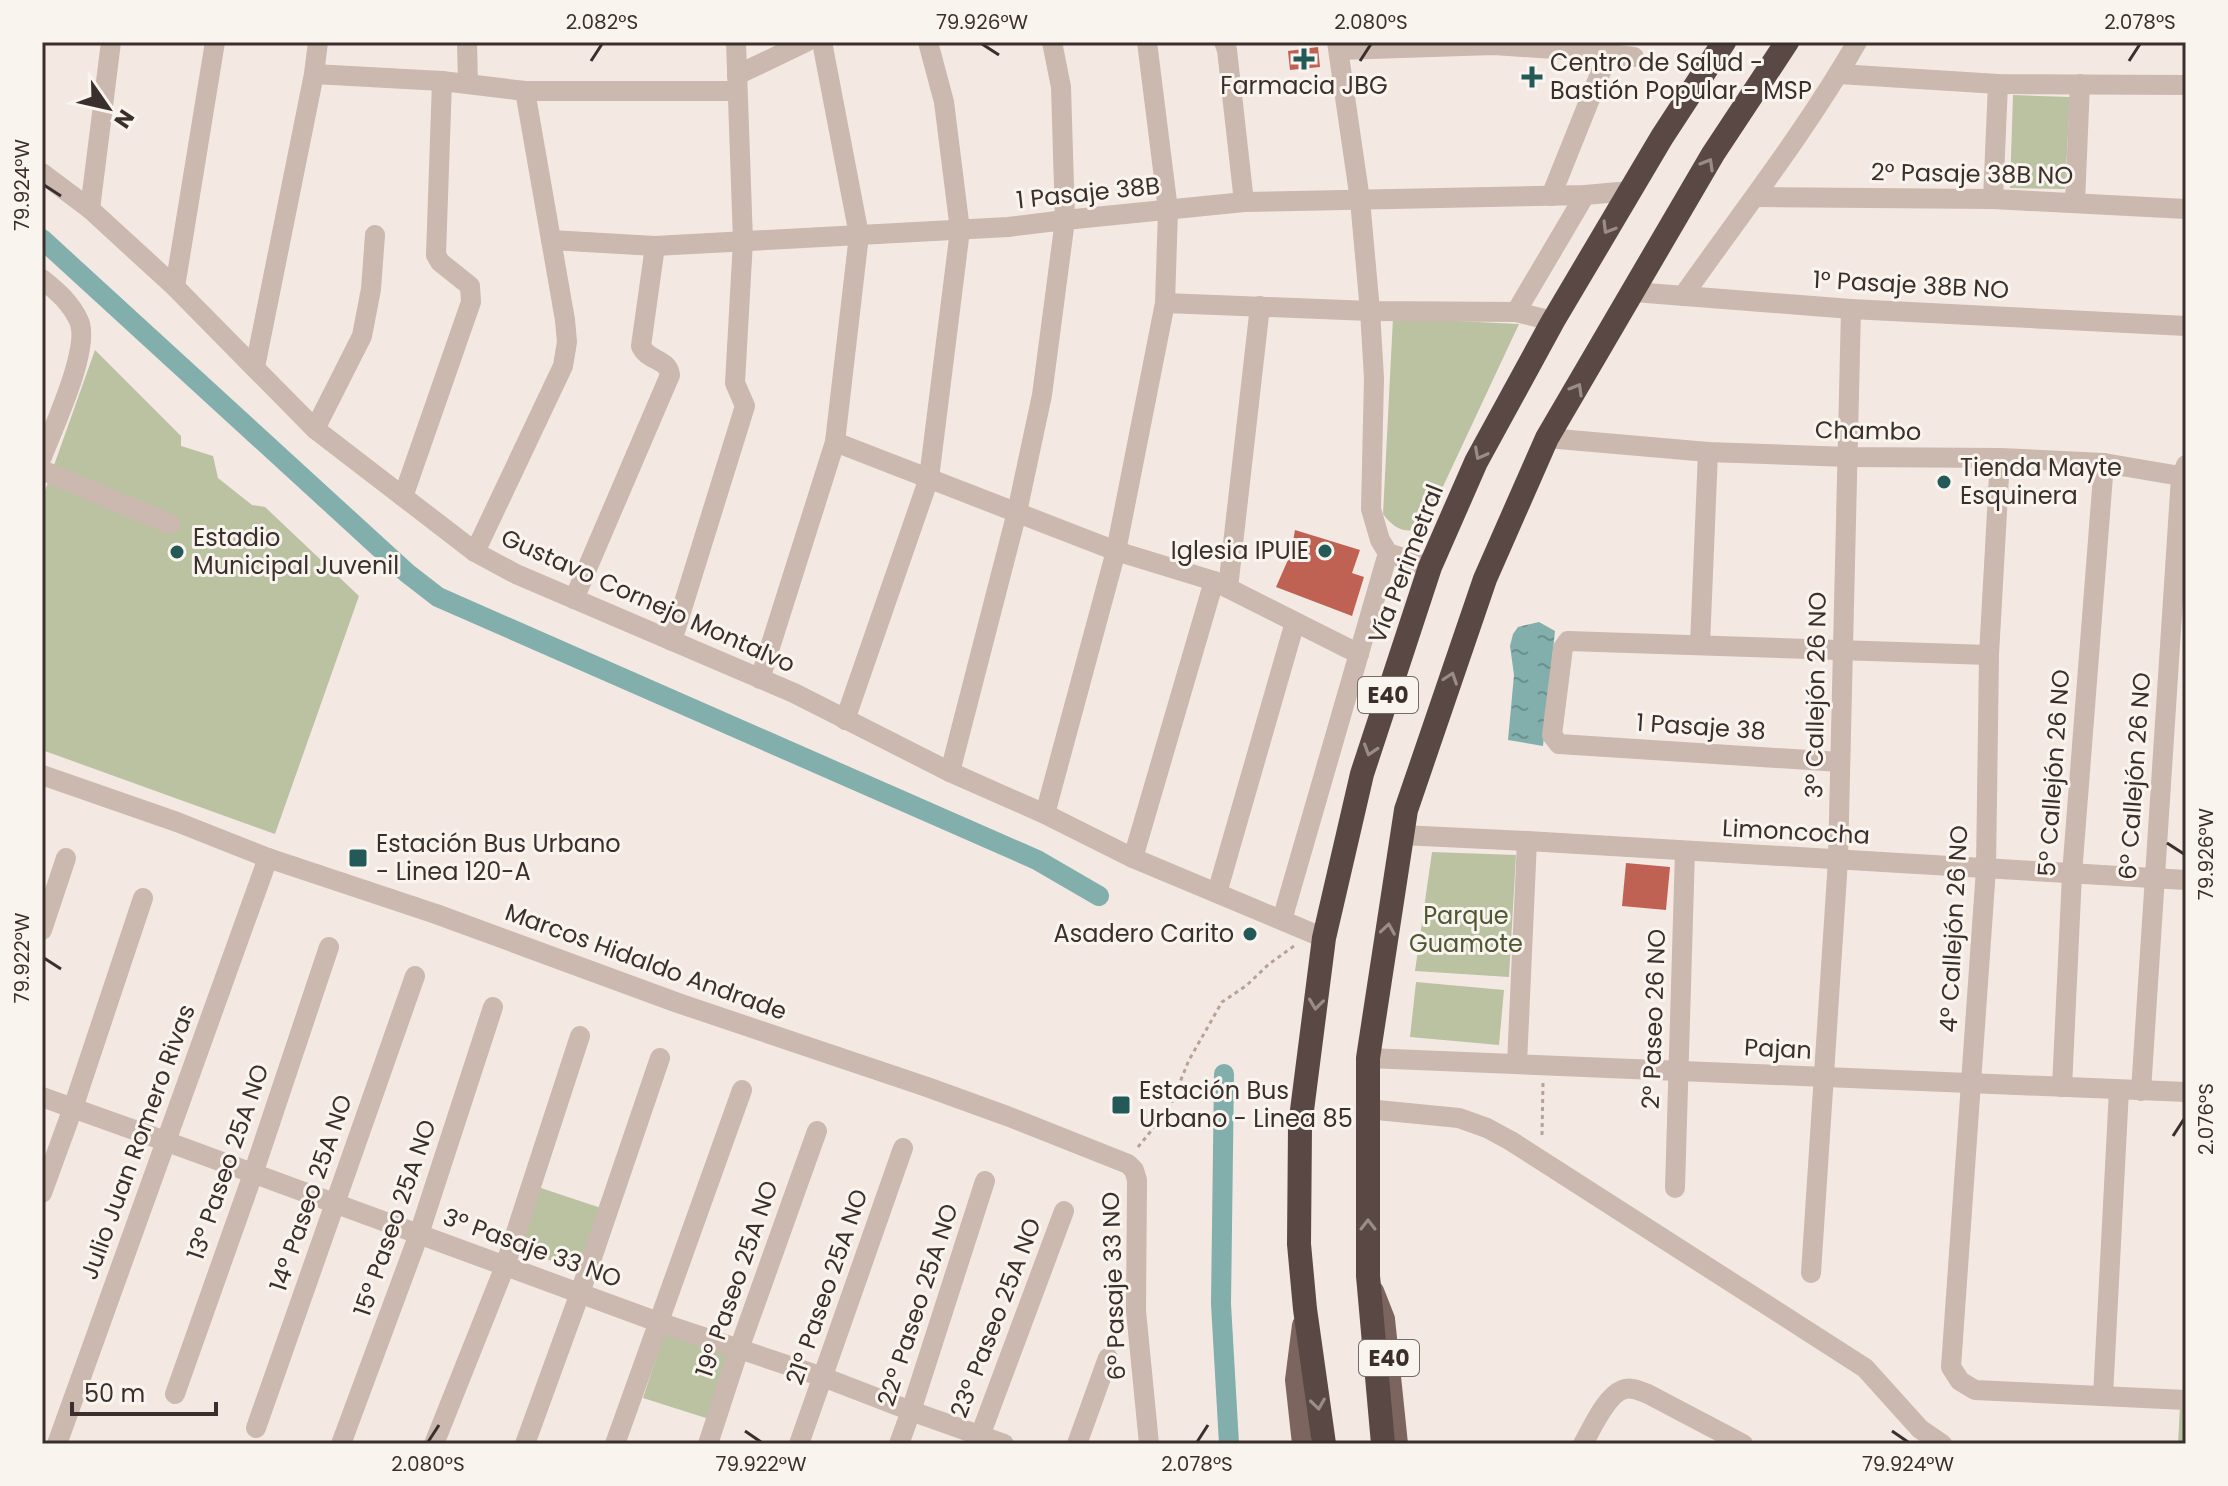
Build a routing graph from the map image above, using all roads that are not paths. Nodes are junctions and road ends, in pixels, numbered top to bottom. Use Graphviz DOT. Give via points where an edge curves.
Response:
graph roads {
  1 [pos="111,42"];
  2 [pos="215,42"];
  3 [pos="318,42"];
  4 [pos="467,42"];
  5 [pos="736,42"];
  6 [pos="806,42"];
  7 [pos="822,42"];
  8 [pos="928,42"];
  9 [pos="1052,42"];
  10 [pos="1147,42"];
  11 [pos="1224,42"];
  12 [pos="1724,42"];
  13 [pos="1787,42"];
  14 [pos="1857,42"];
  15 [pos="1494,44"];
  16 [pos="1338,46"];
  17 [pos="1608,54"];
  18 [pos="1634,57"];
  19 [pos="314,74"];
  20 [pos="1839,74"];
  21 [pos="442,81"];
  22 [pos="737,83"];
  23 [pos="468,84"];
  24 [pos="1998,84"];
  25 [pos="2080,84"];
  26 [pos="2186,85"];
  27 [pos="525,91"];
  28 [pos="42,173"];
  29 [pos="1630,191"];
  30 [pos="1585,195"];
  31 [pos="1551,196"];
  32 [pos="1756,197"];
  33 [pos="1993,199"];
  34 [pos="1360,200"];
  35 [pos="1244,202"];
  36 [pos="2075,202"];
  37 [pos="90,209"];
  38 [pos="2186,209"];
  39 [pos="1168,210"];
  40 [pos="1065,220"];
  41 [pos="960,230"];
  42 [pos="375,235"];
  43 [pos="859,235"];
  44 [pos="551,240"];
  45 [pos="743,241"];
  46 [pos="655,246"];
  47 [pos="42,279"];
  48 [pos="175,287"];
  49 [pos="1634,292"];
  50 [pos="1683,296"];
  51 [pos="1165,303"];
  52 [pos="1260,306"];
  53 [pos="1851,309"];
  54 [pos="1370,311"];
  55 [pos="1516,312"];
  56 [pos="1553,321"];
  57 [pos="2186,326"];
  58 [pos="255,367"];
  59 [pos="315,429"];
  60 [pos="1547,438"];
  61 [pos="835,442"];
  62 [pos="44,447"];
  63 [pos="1708,452"];
  64 [pos="1849,457"];
  65 [pos="2000,458"];
  66 [pos="2104,463"];
  67 [pos="42,470"];
  68 [pos="2184,473"];
  69 [pos="929,478"];
  70 [pos="403,497"];
  71 [pos="1017,512"];
  72 [pos="170,524"];
  73 [pos="1116,551"];
  74 [pos="475,552"];
  75 [pos="1388,553"];
  76 [pos="1430,567"];
  77 [pos="1221,584"];
  78 [pos="574,599"];
  79 [pos="1295,622"];
  80 [pos="672,641"];
  81 [pos="1700,645"];
  82 [pos="1842,651"];
  83 [pos="1359,654"];
  84 [pos="1989,655"];
  85 [pos="760,679"];
  86 [pos="845,720"];
  87 [pos="1840,762"];
  88 [pos="950,772"];
  89 [pos="42,775"];
  90 [pos="1045,814"];
  91 [pos="1402,835"];
  92 [pos="1527,841"];
  93 [pos="1685,851"];
  94 [pos="66,858"];
  95 [pos="268,858"];
  96 [pos="1133,858"];
  97 [pos="1838,860"];
  98 [pos="1986,869"];
  99 [pos="2072,874"];
  100 [pos="2154,878"];
  101 [pos="2186,880"];
  102 [pos="1217,893"];
  103 [pos="143,898"];
  104 [pos="1282,920"];
  105 [pos="42,930"];
  106 [pos="1315,934"];
  107 [pos="329,947"];
  108 [pos="415,976"];
  109 [pos="493,1007"];
  110 [pos="580,1036"];
  111 [pos="660,1058"];
  112 [pos="1368,1058"];
  113 [pos="1517,1064"];
  114 [pos="1679,1071"];
  115 [pos="1824,1077"];
  116 [pos="1971,1083"];
  117 [pos="2062,1087"];
  118 [pos="742,1090"];
  119 [pos="2119,1090"];
  120 [pos="2141,1091"];
  121 [pos="2186,1092"];
  122 [pos="42,1097"];
  123 [pos="73,1108"];
  124 [pos="1367,1109"];
  125 [pos="1007,1116"];
  126 [pos="817,1131"];
  127 [pos="165,1141"];
  128 [pos="903,1148"];
  129 [pos="253,1174"];
  130 [pos="985,1181"];
  131 [pos="1675,1188"];
  132 [pos="42,1193"];
  133 [pos="335,1204"];
  134 [pos="1064,1211"];
  135 [pos="419,1234"];
  136 [pos="505,1266"];
  137 [pos="1811,1273"];
  138 [pos="1368,1276"];
  139 [pos="580,1293"];
  140 [pos="1305,1309"];
  141 [pos="658,1322"];
  142 [pos="739,1349"];
  143 [pos="1108,1358"];
  144 [pos="823,1377"];
  145 [pos="175,1394"];
  146 [pos="2103,1396"];
  147 [pos="2186,1400"];
  148 [pos="911,1411"];
  149 [pos="256,1428"];
  150 [pos="978,1440"];
  151 [pos="57,1444"];
  152 [pos="341,1444"];
  153 [pos="434,1444"];
  154 [pos="525,1444"];
  155 [pos="615,1444"];
  156 [pos="708,1444"];
  157 [pos="799,1444"];
  158 [pos="899,1444"];
  159 [pos="1004,1444"];
  160 [pos="1077,1444"];
  161 [pos="1149,1444"];
  162 [pos="1302,1444"];
  163 [pos="1324,1444"];
  164 [pos="1383,1444"];
  165 [pos="1398,1444"];
  166 [pos="1583,1444"];
  167 [pos="1743,1444"];
  168 [pos="1942,1444"];
  1 -- 37 [label="street"];
  2 -- 48 [label="street"];
  3 -- 19 [label="street"];
  4 -- 23 [label="street"];
  5 -- 22 [label="street"];
  6 -- 22 [label="street"];
  7 -- 43 [label="street"];
  8 -- 41 [label="street" via="944,102"];
  9 -- 40 [label="street" via="1061,87"];
  10 -- 39 [label="street"];
  11 -- 35 [label="street"];
  12 -- 29 [label="highway, Vía Perimetral / E40"];
  49 -- 13 [label="highway, E40, one-way" via="1713,154"];
  14 -- 20 [label="street"];
  15 -- 16 [label="street"];
  15 -- 17 [label="street"];
  16 -- 34 [label="street"];
  17 -- 18 [label="street"];
  17 -- 31 [label="street"];
  19 -- 21 [label="street"];
  19 -- 58 [label="street"];
  20 -- 24 [label="street"];
  20 -- 32 [label="street"];
  21 -- 23 [label="street"];
  21 -- 70 [label="street" via="436,255 472,294"];
  22 -- 27 [label="street"];
  22 -- 45 [label="street"];
  23 -- 27 [label="street"];
  24 -- 25 [label="street"];
  24 -- 33 [label="street"];
  25 -- 26 [label="street"];
  25 -- 36 [label="street"];
  27 -- 44 [label="street"];
  28 -- 37 [label="street, Gustavo Cornejo Montalvo"];
  29 -- 30 [label="street, 1 Pasaje 38B"];
  29 -- 56 [label="highway, Vía Perimetral / E40, one-way"];
  30 -- 31 [label="street, 1 Pasaje 38B"];
  30 -- 55 [label="street"];
  31 -- 34 [label="street, 1 Pasaje 38B"];
  32 -- 33 [label="street, 2° Pasaje 38B NO"];
  32 -- 50 [label="street"];
  33 -- 36 [label="street, 2° Pasaje 38B NO"];
  34 -- 35 [label="street, 1 Pasaje 38B"];
  34 -- 54 [label="street"];
  35 -- 39 [label="street, 1 Pasaje 38B"];
  36 -- 38 [label="street, 2° Pasaje 38B NO"];
  37 -- 48 [label="street, Gustavo Cornejo Montalvo"];
  39 -- 40 [label="street, 1 Pasaje 38B"];
  39 -- 51 [label="street"];
  40 -- 41 [label="street, 1 Pasaje 38B"];
  40 -- 71 [label="street" via="1042,395"];
  41 -- 43 [label="street, 1 Pasaje 38B"];
  41 -- 69 [label="street"];
  42 -- 59 [label="street" via="362,336"];
  43 -- 45 [label="street, 1 Pasaje 38B"];
  43 -- 61 [label="street"];
  44 -- 46 [label="street, 1 Pasaje 38B"];
  44 -- 74 [label="street" via="566,331 563,366"];
  45 -- 46 [label="street, 1 Pasaje 38B"];
  45 -- 80 [label="street" via="735,383 745,406"];
  46 -- 78 [label="street" via="641,346 667,364 670,375"];
  47 -- 62 [label="street" via="64,298 80,324 80,355"];
  48 -- 58 [label="street, Gustavo Cornejo Montalvo"];
  49 -- 50 [label="street, 1° Pasaje 38B NO"];
  60 -- 49 [label="highway, E40, one-way"];
  50 -- 53 [label="street, 1° Pasaje 38B NO"];
  51 -- 52 [label="street"];
  51 -- 73 [label="street"];
  52 -- 54 [label="street"];
  52 -- 77 [label="street"];
  53 -- 57 [label="street, 1° Pasaje 38B NO"];
  53 -- 64 [label="street, 3º Callejón 26 NO"];
  54 -- 55 [label="street"];
  54 -- 75 [label="street" via="1371,509"];
  55 -- 56 [label="street"];
  56 -- 76 [label="highway, Vía Perimetral / E40, one-way" via="1476,462"];
  58 -- 59 [label="street, Gustavo Cornejo Montalvo"];
  59 -- 70 [label="street, Gustavo Cornejo Montalvo"];
  60 -- 63 [label="street, Chambo"];
  91 -- 60 [label="highway, E40, one-way" via="1485,579"];
  61 -- 69 [label="street"];
  61 -- 85 [label="street"];
  63 -- 64 [label="street, Chambo"];
  63 -- 81 [label="street"];
  64 -- 65 [label="street, Chambo"];
  64 -- 82 [label="street, 3º Callejón 26 NO"];
  65 -- 66 [label="street, Chambo"];
  65 -- 84 [label="street, 4º Callejón 26 NO"];
  66 -- 68 [label="street, Chambo"];
  66 -- 99 [label="street, 5º Callejón 26 NO"];
  67 -- 72 [label="street"];
  68 -- 100 [label="street, 6º Callejón 26 NO"];
  69 -- 71 [label="street"];
  69 -- 86 [label="street"];
  70 -- 74 [label="street, Gustavo Cornejo Montalvo"];
  71 -- 73 [label="street"];
  71 -- 88 [label="street"];
  73 -- 77 [label="street"];
  73 -- 90 [label="street"];
  74 -- 78 [label="street, Gustavo Cornejo Montalvo"];
  75 -- 76 [label="street"];
  75 -- 83 [label="street"];
  76 -- 106 [label="highway, Vía Perimetral / E40, one-way"];
  77 -- 79 [label="street"];
  77 -- 96 [label="street"];
  78 -- 80 [label="street, Gustavo Cornejo Montalvo"];
  79 -- 83 [label="street"];
  79 -- 102 [label="street"];
  80 -- 85 [label="street, Gustavo Cornejo Montalvo"];
  81 -- 82 [label="street"];
  81 -- 87 [label="street, 1 Pasaje 38" via="1568,641 1552,735 1559,744"];
  82 -- 84 [label="street"];
  82 -- 87 [label="street, 3º Callejón 26 NO"];
  83 -- 104 [label="street"];
  84 -- 98 [label="street, 4º Callejón 26 NO"];
  85 -- 86 [label="street, Gustavo Cornejo Montalvo"];
  86 -- 88 [label="street, Gustavo Cornejo Montalvo"];
  87 -- 97 [label="street, 3º Callejón 26 NO"];
  88 -- 90 [label="street, Gustavo Cornejo Montalvo"];
  89 -- 95 [label="street, Marcos Hidaldo Andrade"];
  90 -- 96 [label="street, Gustavo Cornejo Montalvo"];
  91 -- 92 [label="street, Limoncocha"];
  112 -- 91 [label="highway, E40, one-way"];
  92 -- 93 [label="street, Limoncocha"];
  92 -- 113 [label="street"];
  93 -- 97 [label="street, Limoncocha"];
  93 -- 114 [label="street, 2° Paseo 26 NO"];
  94 -- 105 [label="street"];
  95 -- 125 [label="street, Marcos Hidaldo Andrade"];
  95 -- 127 [label="street, Julio Juan Romero Rivas"];
  96 -- 102 [label="street, Gustavo Cornejo Montalvo"];
  97 -- 98 [label="street, Limoncocha"];
  97 -- 115 [label="street, 3º Callejón 26 NO"];
  98 -- 99 [label="street, Limoncocha"];
  98 -- 116 [label="street, 4º Callejón 26 NO"];
  99 -- 100 [label="street, Limoncocha"];
  99 -- 117 [label="street, 5º Callejón 26 NO"];
  100 -- 101 [label="street, Limoncocha"];
  100 -- 120 [label="street, 6º Callejón 26 NO"];
  102 -- 104 [label="street, Gustavo Cornejo Montalvo"];
  103 -- 123 [label="street"];
  104 -- 106 [label="street, Gustavo Cornejo Montalvo"];
  106 -- 140 [label="highway, Vía Perimetral / E40, one-way" via="1300,1126 1299,1244"];
  107 -- 129 [label="street, 13º Paseo 25A NO"];
  108 -- 133 [label="street, 14º Paseo 25A NO"];
  109 -- 135 [label="street, 15º Paseo 25A NO"];
  110 -- 136 [label="street"];
  111 -- 139 [label="street"];
  112 -- 113 [label="street, Pajan"];
  112 -- 124 [label="highway, E40"];
  113 -- 114 [label="street, Pajan"];
  114 -- 115 [label="street, Pajan"];
  114 -- 131 [label="street, 2° Paseo 26 NO"];
  115 -- 116 [label="street, Pajan"];
  115 -- 137 [label="street, 3º Callejón 26 NO"];
  116 -- 117 [label="street, Pajan"];
  116 -- 146 [label="street, 4º Callejón 26 NO" via="1951,1367 1975,1390"];
  117 -- 119 [label="street, Pajan"];
  118 -- 141 [label="street"];
  119 -- 120 [label="street, Pajan"];
  119 -- 146 [label="street"];
  120 -- 121 [label="street, Pajan"];
  122 -- 123 [label="street, 3º Pasaje 33 NO"];
  123 -- 127 [label="street, 3º Pasaje 33 NO"];
  123 -- 132 [label="street"];
  138 -- 124 [label="highway, E40, one-way"];
  124 -- 168 [label="street" via="1459,1118 1511,1141 1865,1368 1920,1429"];
  125 -- 161 [label="street, 6º Pasaje 33 NO" via="1134,1170 1136,1311"];
  126 -- 142 [label="street, 19º Paseo 25A NO"];
  127 -- 129 [label="street, 3º Pasaje 33 NO"];
  127 -- 151 [label="street, Julio Juan Romero Rivas"];
  128 -- 144 [label="street, 21º Paseo 25A NO"];
  129 -- 133 [label="street, 3º Pasaje 33 NO"];
  129 -- 145 [label="street, 13º Paseo 25A NO"];
  130 -- 148 [label="street, 22º Paseo 25A NO"];
  133 -- 135 [label="street, 3º Pasaje 33 NO"];
  133 -- 149 [label="street, 14º Paseo 25A NO"];
  134 -- 150 [label="street, 23º Paseo 25A NO"];
  135 -- 136 [label="street, 3º Pasaje 33 NO"];
  135 -- 152 [label="street, 15º Paseo 25A NO"];
  136 -- 139 [label="street, 3º Pasaje 33 NO"];
  136 -- 153 [label="street"];
  138 -- 164 [label="highway"];
  138 -- 165 [label="main road, E40" via="1385,1319"];
  139 -- 141 [label="street, 3º Pasaje 33 NO"];
  139 -- 154 [label="street"];
  140 -- 162 [label="main road, Vía Perimetral / E40" via="1295,1380"];
  140 -- 163 [label="highway, Vía Perimetral, one-way"];
  141 -- 142 [label="street, 3º Pasaje 33 NO"];
  141 -- 155 [label="street"];
  142 -- 144 [label="street, 3º Pasaje 33 NO"];
  142 -- 156 [label="street, 19º Paseo 25A NO"];
  143 -- 160 [label="street"];
  144 -- 148 [label="street, 3º Pasaje 33 NO"];
  144 -- 157 [label="street, 21º Paseo 25A NO"];
  146 -- 147 [label="street"];
  148 -- 150 [label="street, 3º Pasaje 33 NO"];
  148 -- 158 [label="street, 22º Paseo 25A NO"];
  150 -- 159 [label="street, 3º Pasaje 33 NO"];
  166 -- 167 [label="street" via="1609,1399 1631,1388"];
}
